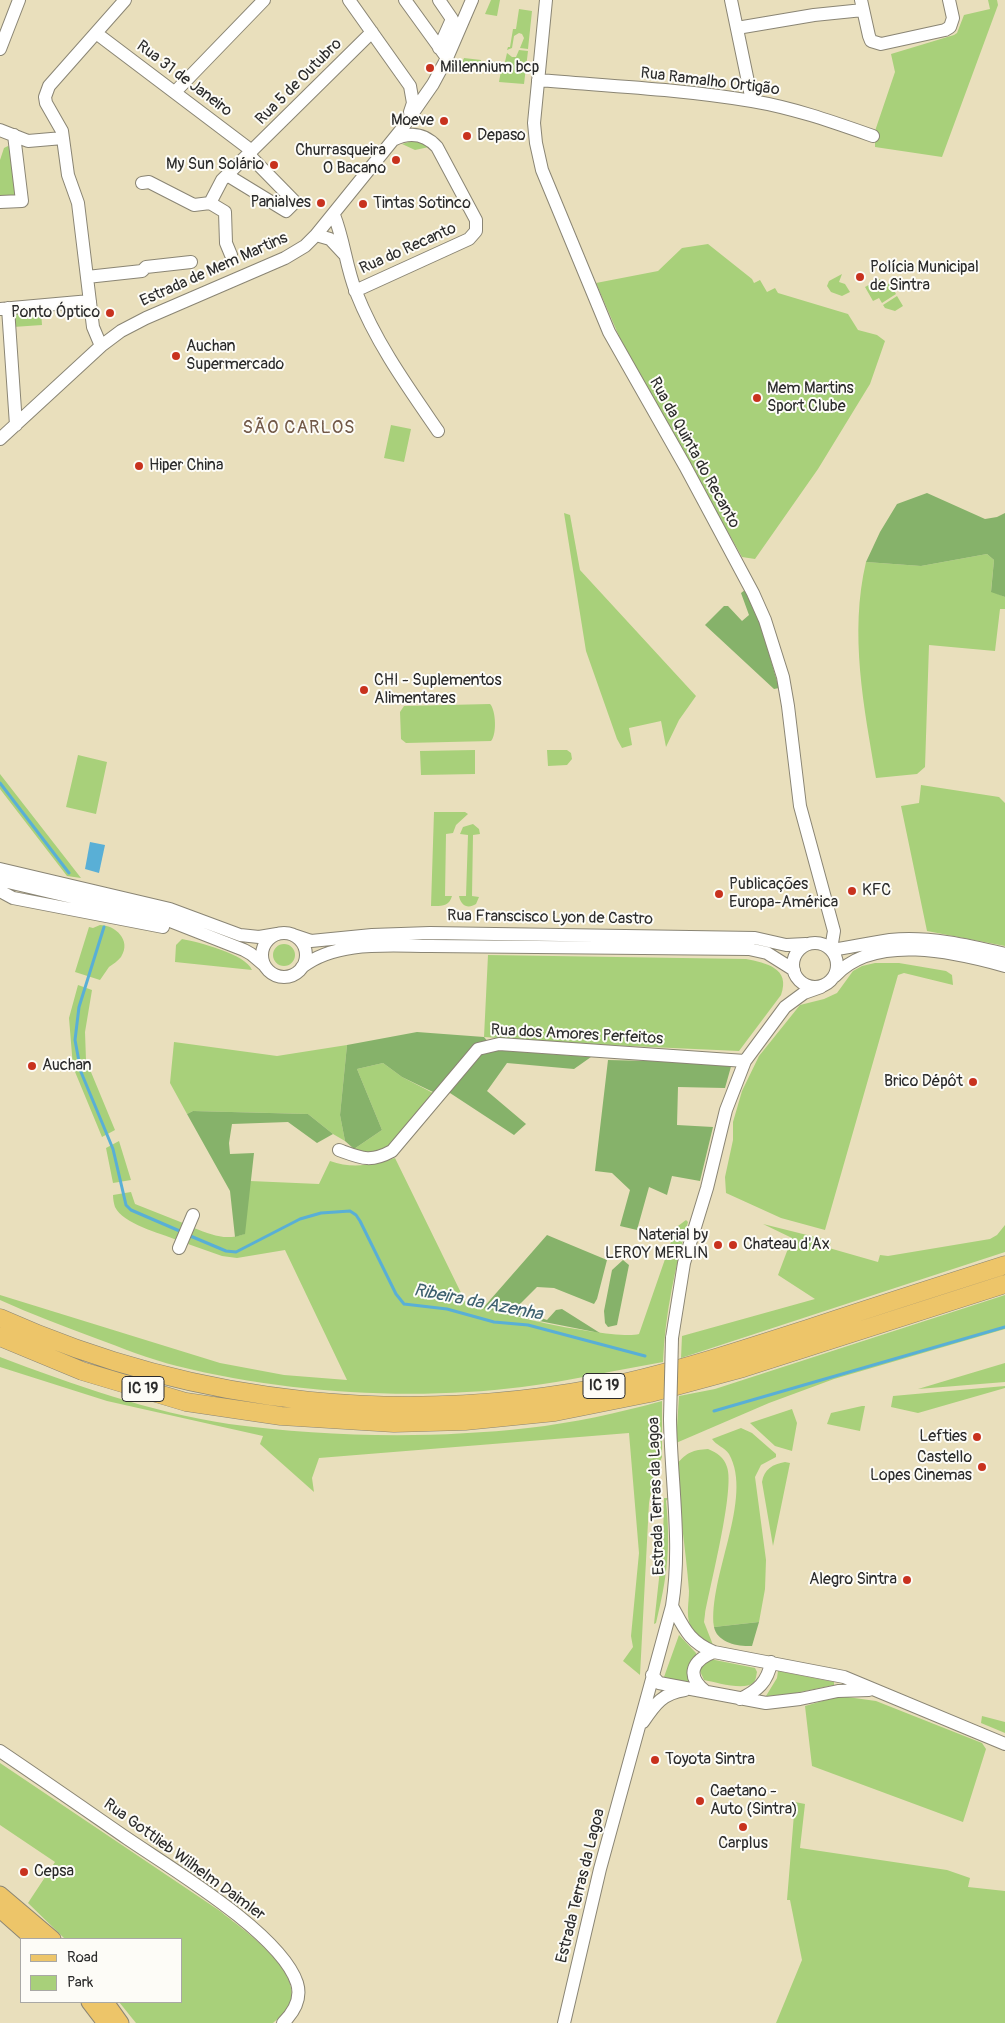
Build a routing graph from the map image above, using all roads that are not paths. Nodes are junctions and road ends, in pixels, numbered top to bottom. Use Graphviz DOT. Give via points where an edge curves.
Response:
graph roads {
  1 [pos="19,0"];
  2 [pos="125,0"];
  3 [pos="264,0"];
  4 [pos="349,0"];
  5 [pos="405,0"];
  6 [pos="439,0"];
  7 [pos="472,0"];
  8 [pos="546,0"];
  9 [pos="731,0"];
  10 [pos="949,0"];
  11 [pos="862,5"];
  12 [pos="737,28"];
  13 [pos="96,32"];
  14 [pos="372,32"];
  15 [pos="0,49"];
  16 [pos="443,53"];
  17 [pos="538,80"];
  18 [pos="432,84"];
  19 [pos="410,86"];
  20 [pos="175,92"];
  21 [pos="752,101"];
  22 [pos="406,121"];
  23 [pos="4,135"];
  24 [pos="873,136"];
  25 [pos="63,138"];
  26 [pos="392,140"];
  27 [pos="250,152"];
  28 [pos="225,178"];
  29 [pos="142,183"];
  30 [pos="0,202"];
  31 [pos="210,204"];
  32 [pos="334,215"];
  33 [pos="316,235"];
  34 [pos="344,254"];
  35 [pos="231,255"];
  36 [pos="191,262"];
  37 [pos="87,277"];
  38 [pos="355,291"];
  39 [pos="90,301"];
  40 [pos="4,308"];
  41 [pos="101,346"];
  42 [pos="16,425"];
  43 [pos="438,431"];
  44 [pos="0,439"];
  45 [pos="0,869"];
  46 [pos="0,880"];
  47 [pos="0,891"];
  48 [pos="6,897"];
  49 [pos="833,928"];
  50 [pos="276,934"];
  51 [pos="293,935"];
  52 [pos="209,936"];
  53 [pos="812,943"];
  54 [pos="862,945"];
  55 [pos="832,949"];
  56 [pos="1005,954"];
  57 [pos="264,965"];
  58 [pos="1005,966"];
  59 [pos="302,967"];
  60 [pos="794,971"];
  61 [pos="835,976"];
  62 [pos="821,987"];
  63 [pos="785,1007"];
  64 [pos="745,1061"];
  65 [pos="339,1150"];
  66 [pos="192,1218"];
  67 [pos="179,1248"];
  68 [pos="1005,1265"];
  69 [pos="1005,1284"];
  70 [pos="0,1318"];
  71 [pos="0,1337"];
  72 [pos="0,1350"];
  73 [pos="186,1402"];
  74 [pos="672,1606"];
  75 [pos="714,1652"];
  76 [pos="771,1662"];
  77 [pos="652,1676"];
  78 [pos="700,1690"];
  79 [pos="877,1691"];
  80 [pos="740,1699"];
  81 [pos="634,1740"];
  82 [pos="1005,1744"];
  83 [pos="0,1751"];
  84 [pos="0,1894"];
  85 [pos="0,1910"];
  86 [pos="32,1938"];
  87 [pos="52,1938"];
  88 [pos="90,2003"];
  89 [pos="107,2003"];
  90 [pos="105,2023"];
  91 [pos="121,2023"];
  92 [pos="283,2023"];
  93 [pos="564,2023"];
  1 -- 15 [label="street"];
  2 -- 13 [label="street"];
  3 -- 20 [label="street"];
  4 -- 14 [label="street"];
  5 -- 16 [label="street"];
  6 -- 16 [label="street" via="452,19"];
  7 -- 16 [label="street, Estrada de Mem Martins"];
  8 -- 17 [label="street, Rua da Quinta do Recanto"];
  9 -- 12 [label="street"];
  10 -- 11 [label="street" via="953,18 950,27 881,44 871,41"];
  11 -- 12 [label="street"];
  12 -- 21 [label="street"];
  13 -- 20 [label="street, Rua 31 de Janeiro"];
  13 -- 25 [label="street" via="48,86 46,103"];
  14 -- 19 [label="street"];
  14 -- 27 [label="street, Rua 5 de Outubro"];
  16 -- 18 [label="street, Estrada de Mem Martins"];
  17 -- 21 [label="street, Rua Ramalho Ortigão"];
  17 -- 49 [label="street, Rua da Quinta do Recanto" via="534,123 539,156 551,193 621,356 753,593 775,648 788,706 800,806"];
  18 -- 19 [label="street" via="419,89"];
  18 -- 22 [label="street, Estrada de Mem Martins"];
  19 -- 22 [label="street" via="413,103"];
  20 -- 27 [label="street, Rua 31 de Janeiro"];
  21 -- 24 [label="street, Rua Ramalho Ortigão" via="808,114"];
  22 -- 26 [label="street, Estrada de Mem Martins"];
  23 -- 25 [label="street" via="28,141"];
  23 -- 30 [label="street" via="22,201"];
  25 -- 37 [label="street" via="68,175 78,203"];
  26 -- 32 [label="street, Estrada de Mem Martins"];
  26 -- 38 [label="street, Rua do Recanto" via="406,134 420,135 437,146 476,220 476,231 469,239"];
  27 -- 28 [label="street, Rua 5 de Outubro"];
  27 -- 28 [label="street" via="295,202 286,211"];
  28 -- 31 [label="street, Rua 5 de Outubro"];
  29 -- 31 [label="street" via="149,182 194,205"];
  31 -- 35 [label="street" via="225,212 226,243"];
  32 -- 33 [label="street, Estrada de Mem Martins"];
  32 -- 34 [label="street"];
  33 -- 34 [label="street" via="330,239"];
  33 -- 41 [label="street, Estrada de Mem Martins" via="285,258 146,318"];
  34 -- 38 [label="street"];
  36 -- 37 [label="street"];
  37 -- 39 [label="street"];
  38 -- 43 [label="street" via="386,356"];
  39 -- 40 [label="street"];
  39 -- 41 [label="street" via="93,327"];
  40 -- 42 [label="street"];
  41 -- 42 [label="street, Estrada de Mem Martins"];
  42 -- 44 [label="street, Estrada de Mem Martins"];
  45 -- 50 [label="street" via="170,909 240,935 259,937"];
  46 -- 52 [label="street" via="165,919"];
  47 -- 48 [label="street"];
  48 -- 52 [label="street"];
  49 -- 53 [label="street" via="828,936"];
  49 -- 54 [label="street" via="848,944"];
  49 -- 55 [label="street, Rua da Quinta do Recanto"];
  50 -- 51 [label="street"];
  50 -- 57 [label="street" via="263,946"];
  51 -- 53 [label="street, Rua Franscisco Lyon de Castro" via="311,942 430,933 755,938 786,945"];
  51 -- 59 [label="street" via="299,938 305,949"];
  52 -- 57 [label="street" via="251,954"];
  53 -- 55 [label="street"];
  53 -- 60 [label="street" via="801,947 794,957"];
  54 -- 55 [label="street"];
  54 -- 56 [label="street" via="889,940 930,940"];
  55 -- 61 [label="street" via="838,960"];
  57 -- 59 [label="street" via="280,977 292,976"];
  58 -- 61 [label="street" via="951,953 903,950 864,956 847,964"];
  59 -- 60 [label="street, Rua Franscisco Lyon de Castro" via="314,958 344,950 430,946 758,950 775,957"];
  60 -- 62 [label="street" via="803,984"];
  60 -- 63 [label="street, Estrada Terras da Lagoa" via="794,989"];
  61 -- 62 [label="street"];
  62 -- 63 [label="street, Estrada Terras da Lagoa" via="804,993"];
  63 -- 64 [label="street, Estrada Terras da Lagoa"];
  64 -- 65 [label="street, Rua dos Amores Perfeitos" via="499,1044 483,1046 463,1065 392,1151 378,1159 366,1159"];
  64 -- 74 [label="street, Estrada Terras da Lagoa, bridge" via="726,1110 684,1263 672,1338 670,1419 677,1554"];
  66 -- 67 [label="street"];
  68 -- 70 [label="highway, IC 19" via="655,1375 526,1399 441,1406 282,1399 222,1390 87,1353"];
  69 -- 73 [label="highway, IC 19" via="743,1368 650,1394 555,1412 394,1424 281,1416"];
  71 -- 73 [label="highway, IC 19" via="82,1371"];
  72 -- 73 [label="highway" via="137,1394"];
  74 -- 75 [label="street" via="691,1638"];
  74 -- 77 [label="street, Estrada Terras da Lagoa"];
  75 -- 76 [label="street"];
  75 -- 78 [label="street" via="695,1666 693,1674"];
  76 -- 79 [label="street" via="844,1677"];
  76 -- 80 [label="street" via="763,1683 752,1694"];
  77 -- 78 [label="street" via="659,1683"];
  77 -- 81 [label="street, Estrada Terras da Lagoa"];
  78 -- 80 [label="street"];
  78 -- 81 [label="street" via="675,1692 661,1698"];
  79 -- 80 [label="street" via="838,1691 774,1703"];
  79 -- 82 [label="street"];
  81 -- 93 [label="street, Estrada Terras da Lagoa"];
  83 -- 92 [label="street, Rua Gottlieb Wilhelm Daimler" via="222,1903 260,1934 297,1982 298,2001"];
  84 -- 87 [label="main road"];
  85 -- 86 [label="main road"];
  88 -- 90 [label="main road"];
  89 -- 91 [label="main road"];
}
